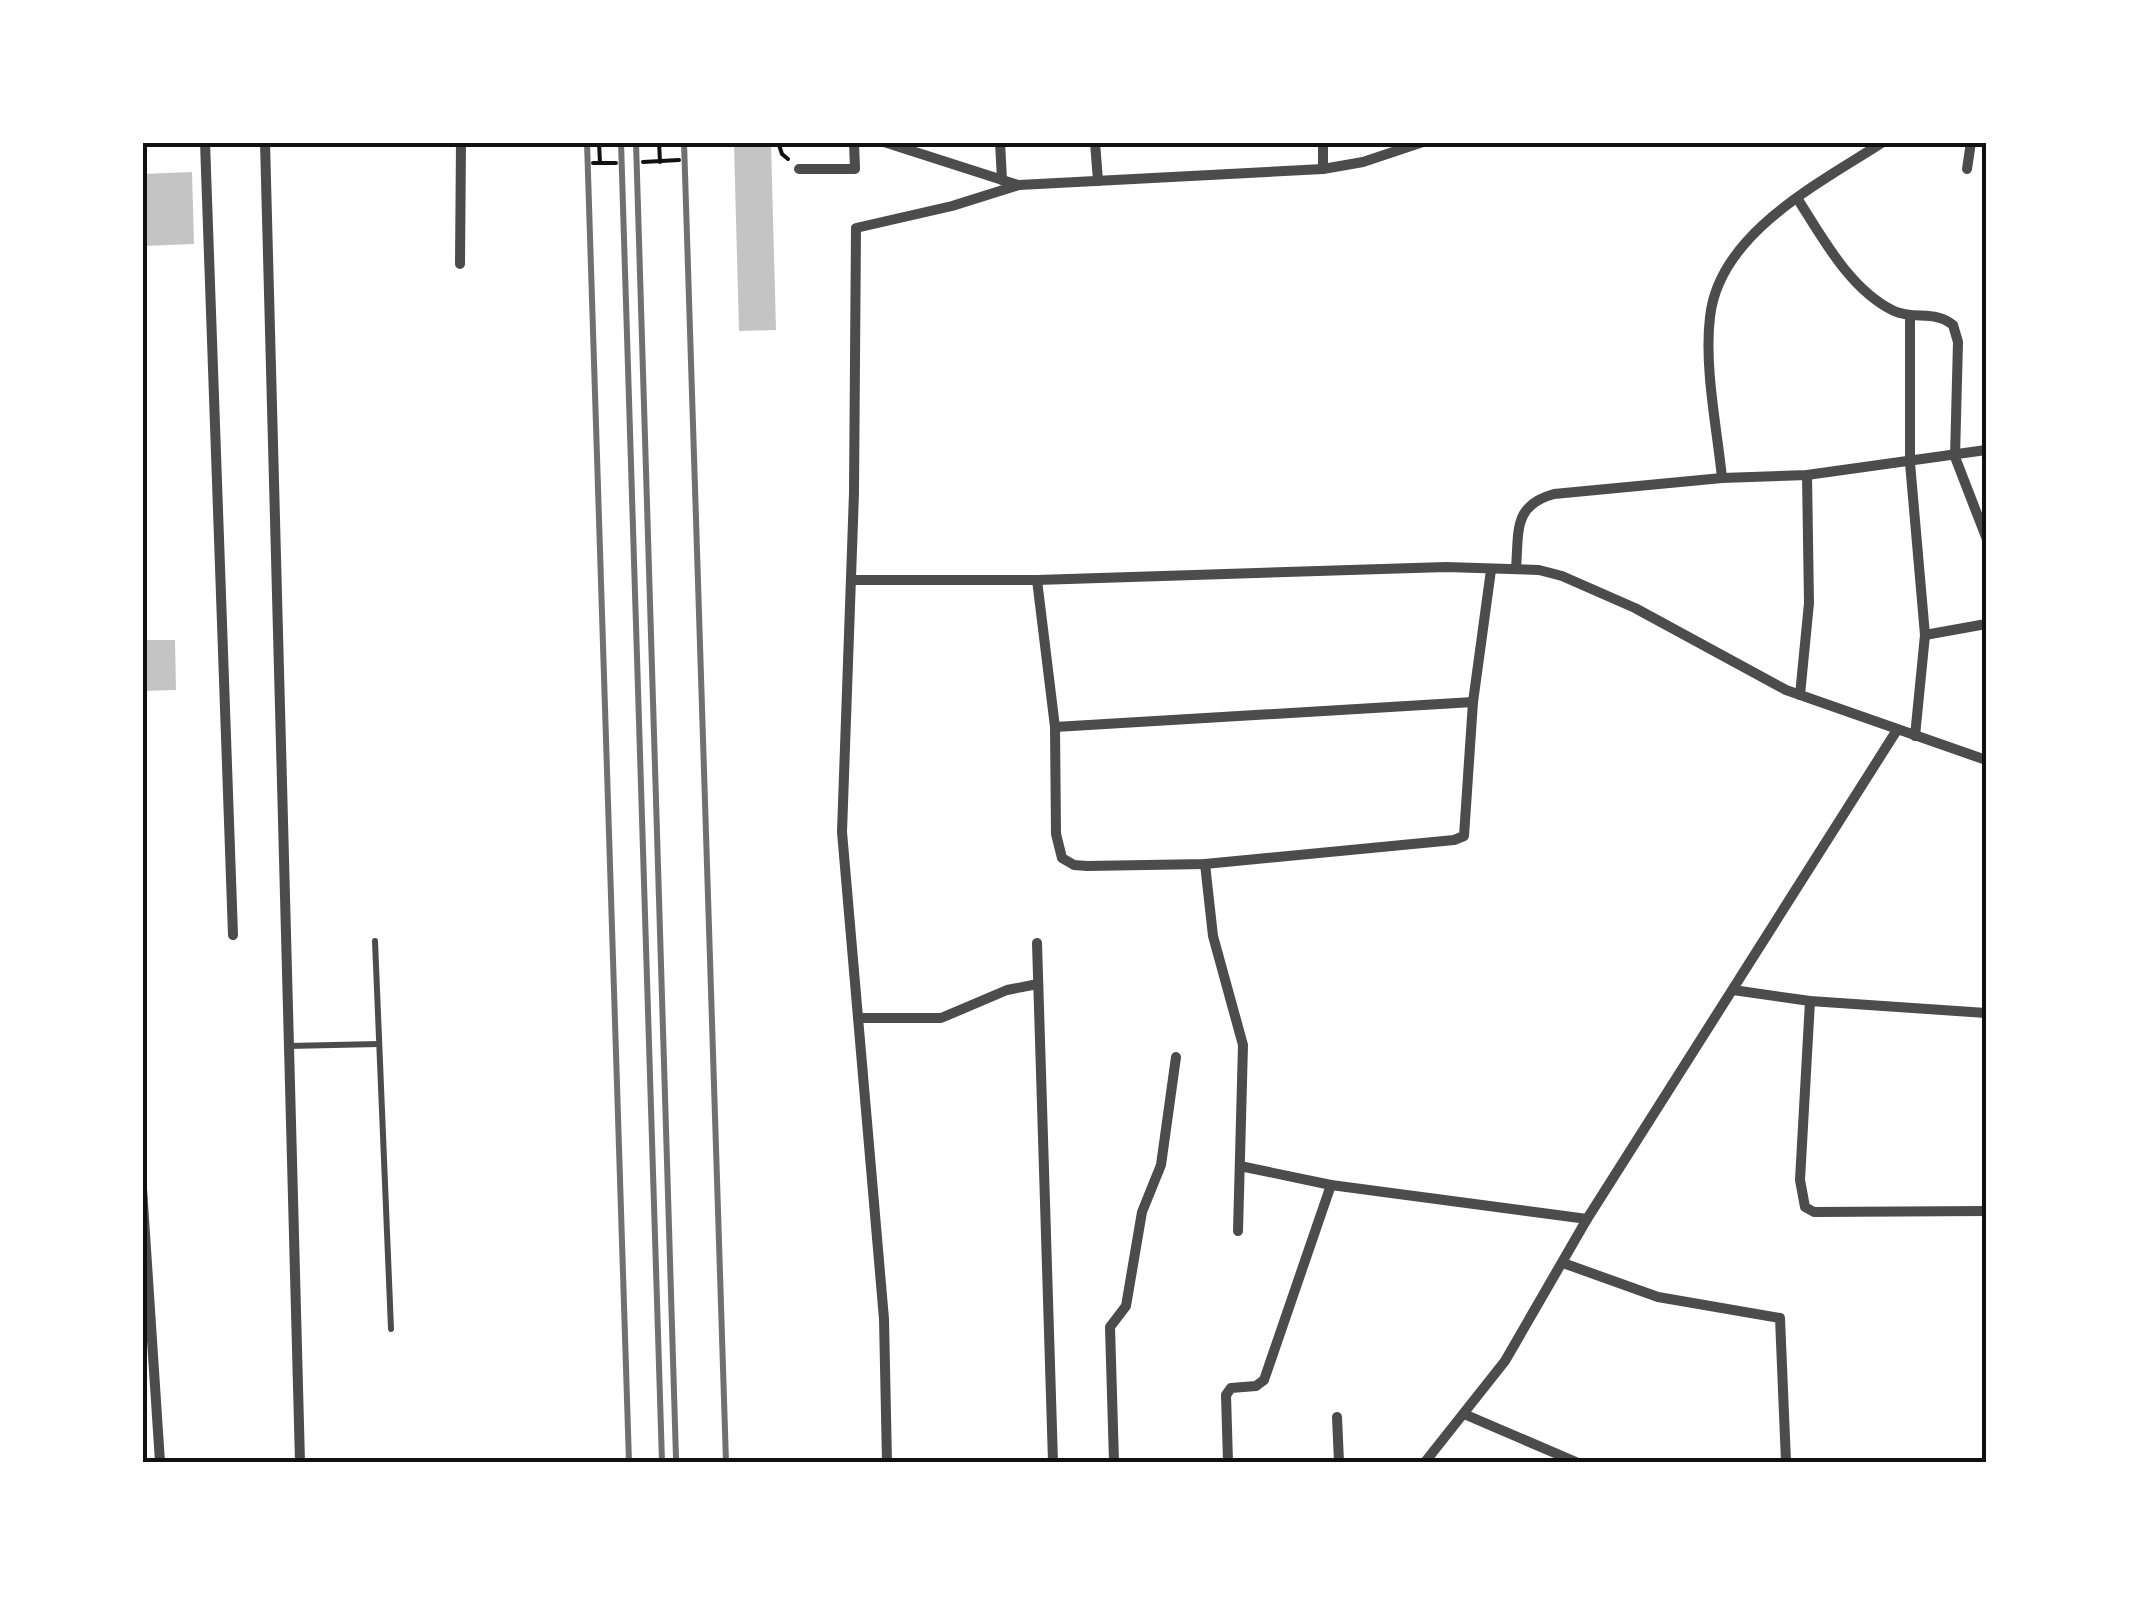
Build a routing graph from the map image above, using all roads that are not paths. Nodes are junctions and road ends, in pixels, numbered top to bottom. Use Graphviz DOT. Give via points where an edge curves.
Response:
graph roads {
  1 [pos="206,142"];
  2 [pos="266,142"];
  3 [pos="461,142"];
  4 [pos="854,142"];
  5 [pos="884,142"];
  6 [pos="1000,142"];
  7 [pos="1094,142"];
  8 [pos="1323,142"];
  9 [pos="1423,142"];
  10 [pos="1883,142"];
  11 [pos="1972,142"];
  12 [pos="800,168"];
  13 [pos="1323,169"];
  14 [pos="1967,169"];
  15 [pos="1002,180"];
  16 [pos="1098,182"];
  17 [pos="1019,185"];
  18 [pos="1796,198"];
  19 [pos="460,264"];
  20 [pos="1910,316"];
  21 [pos="1986,450"];
  22 [pos="1955,457"];
  23 [pos="1910,462"];
  24 [pos="1807,476"];
  25 [pos="1722,478"];
  26 [pos="1986,537"];
  27 [pos="1516,568"];
  28 [pos="1491,570"];
  29 [pos="851,580"];
  30 [pos="1037,580"];
  31 [pos="1986,624"];
  32 [pos="1925,635"];
  33 [pos="1800,695"];
  34 [pos="1473,702"];
  35 [pos="1055,727"];
  36 [pos="1897,730"];
  37 [pos="1915,736"];
  38 [pos="1986,760"];
  39 [pos="1205,864"];
  40 [pos="233,935"];
  41 [pos="375,941"];
  42 [pos="1036,943"];
  43 [pos="1038,984"];
  44 [pos="1733,990"];
  45 [pos="1810,1001"];
  46 [pos="1986,1014"];
  47 [pos="858,1018"];
  48 [pos="379,1044"];
  49 [pos="288,1046"];
  50 [pos="1176,1057"];
  51 [pos="1240,1166"];
  52 [pos="1331,1185"];
  53 [pos="142,1188"];
  54 [pos="1986,1211"];
  55 [pos="1587,1218"];
  56 [pos="1238,1231"];
  57 [pos="1563,1263"];
  58 [pos="391,1329"];
  59 [pos="1464,1414"];
  60 [pos="1337,1417"];
  61 [pos="160,1462"];
  62 [pos="300,1462"];
  63 [pos="887,1462"];
  64 [pos="1053,1462"];
  65 [pos="1114,1462"];
  66 [pos="1228,1462"];
  67 [pos="1339,1462"];
  68 [pos="1425,1462"];
  69 [pos="1576,1462"];
  70 [pos="1786,1462"];
  1 -- 40 [label="street"];
  2 -- 49 [label="street"];
  3 -- 19 [label="street"];
  4 -- 12 [label="street" via="855,168"];
  5 -- 15 [label="street"];
  6 -- 15 [label="street"];
  7 -- 16 [label="street"];
  8 -- 13 [label="street"];
  9 -- 13 [label="street"];
  10 -- 18 [label="street"];
  11 -- 14 [label="street"];
  13 -- 16 [label="street"];
  15 -- 17 [label="street"];
  16 -- 17 [label="street"];
  17 -- 29 [label="street" via="856,228"];
  18 -- 20 [label="street" via="1848,273 1875,298"];
  18 -- 25 [label="street" via="1740,249 1714,294 1709,340"];
  20 -- 22 [label="street" via="1946,318 1957,334"];
  20 -- 23 [label="street"];
  21 -- 22 [label="street"];
  22 -- 23 [label="street"];
  22 -- 26 [label="street"];
  23 -- 24 [label="street"];
  23 -- 32 [label="street"];
  24 -- 25 [label="street"];
  24 -- 33 [label="street" via="1808,602"];
  25 -- 27 [label="street" via="1538,498 1521,518"];
  27 -- 28 [label="street"];
  27 -- 33 [label="street" via="1562,576 1634,608"];
  28 -- 30 [label="street"];
  28 -- 34 [label="street"];
  29 -- 30 [label="street"];
  29 -- 47 [label="street" via="842,832"];
  30 -- 35 [label="street"];
  31 -- 32 [label="street"];
  32 -- 37 [label="street"];
  33 -- 36 [label="street"];
  34 -- 35 [label="street"];
  34 -- 39 [label="street" via="1464,836"];
  35 -- 39 [label="street" via="1062,858 1087,866"];
  36 -- 37 [label="street"];
  36 -- 44 [label="street"];
  37 -- 38 [label="street"];
  39 -- 51 [label="street" via="1213,936 1243,1045"];
  41 -- 48 [label="lane"];
  42 -- 43 [label="street"];
  43 -- 47 [label="street" via="941,1018"];
  43 -- 64 [label="street"];
  44 -- 45 [label="street"];
  44 -- 55 [label="street"];
  45 -- 46 [label="street"];
  45 -- 54 [label="street" via="1800,1180 1805,1207"];
  47 -- 63 [label="street" via="884,1319"];
  48 -- 49 [label="lane"];
  48 -- 58 [label="lane"];
  49 -- 62 [label="street"];
  50 -- 65 [label="street" via="1161,1165 1142,1212 1126,1306 1110,1326"];
  51 -- 52 [label="street"];
  51 -- 56 [label="street"];
  52 -- 55 [label="street"];
  52 -- 66 [label="street" via="1264,1380 1230,1388 1226,1395"];
  53 -- 61 [label="street"];
  55 -- 57 [label="street"];
  57 -- 59 [label="street"];
  57 -- 70 [label="street" via="1658,1297 1780,1318"];
  59 -- 68 [label="street"];
  59 -- 69 [label="street"];
  60 -- 67 [label="street"];
}
